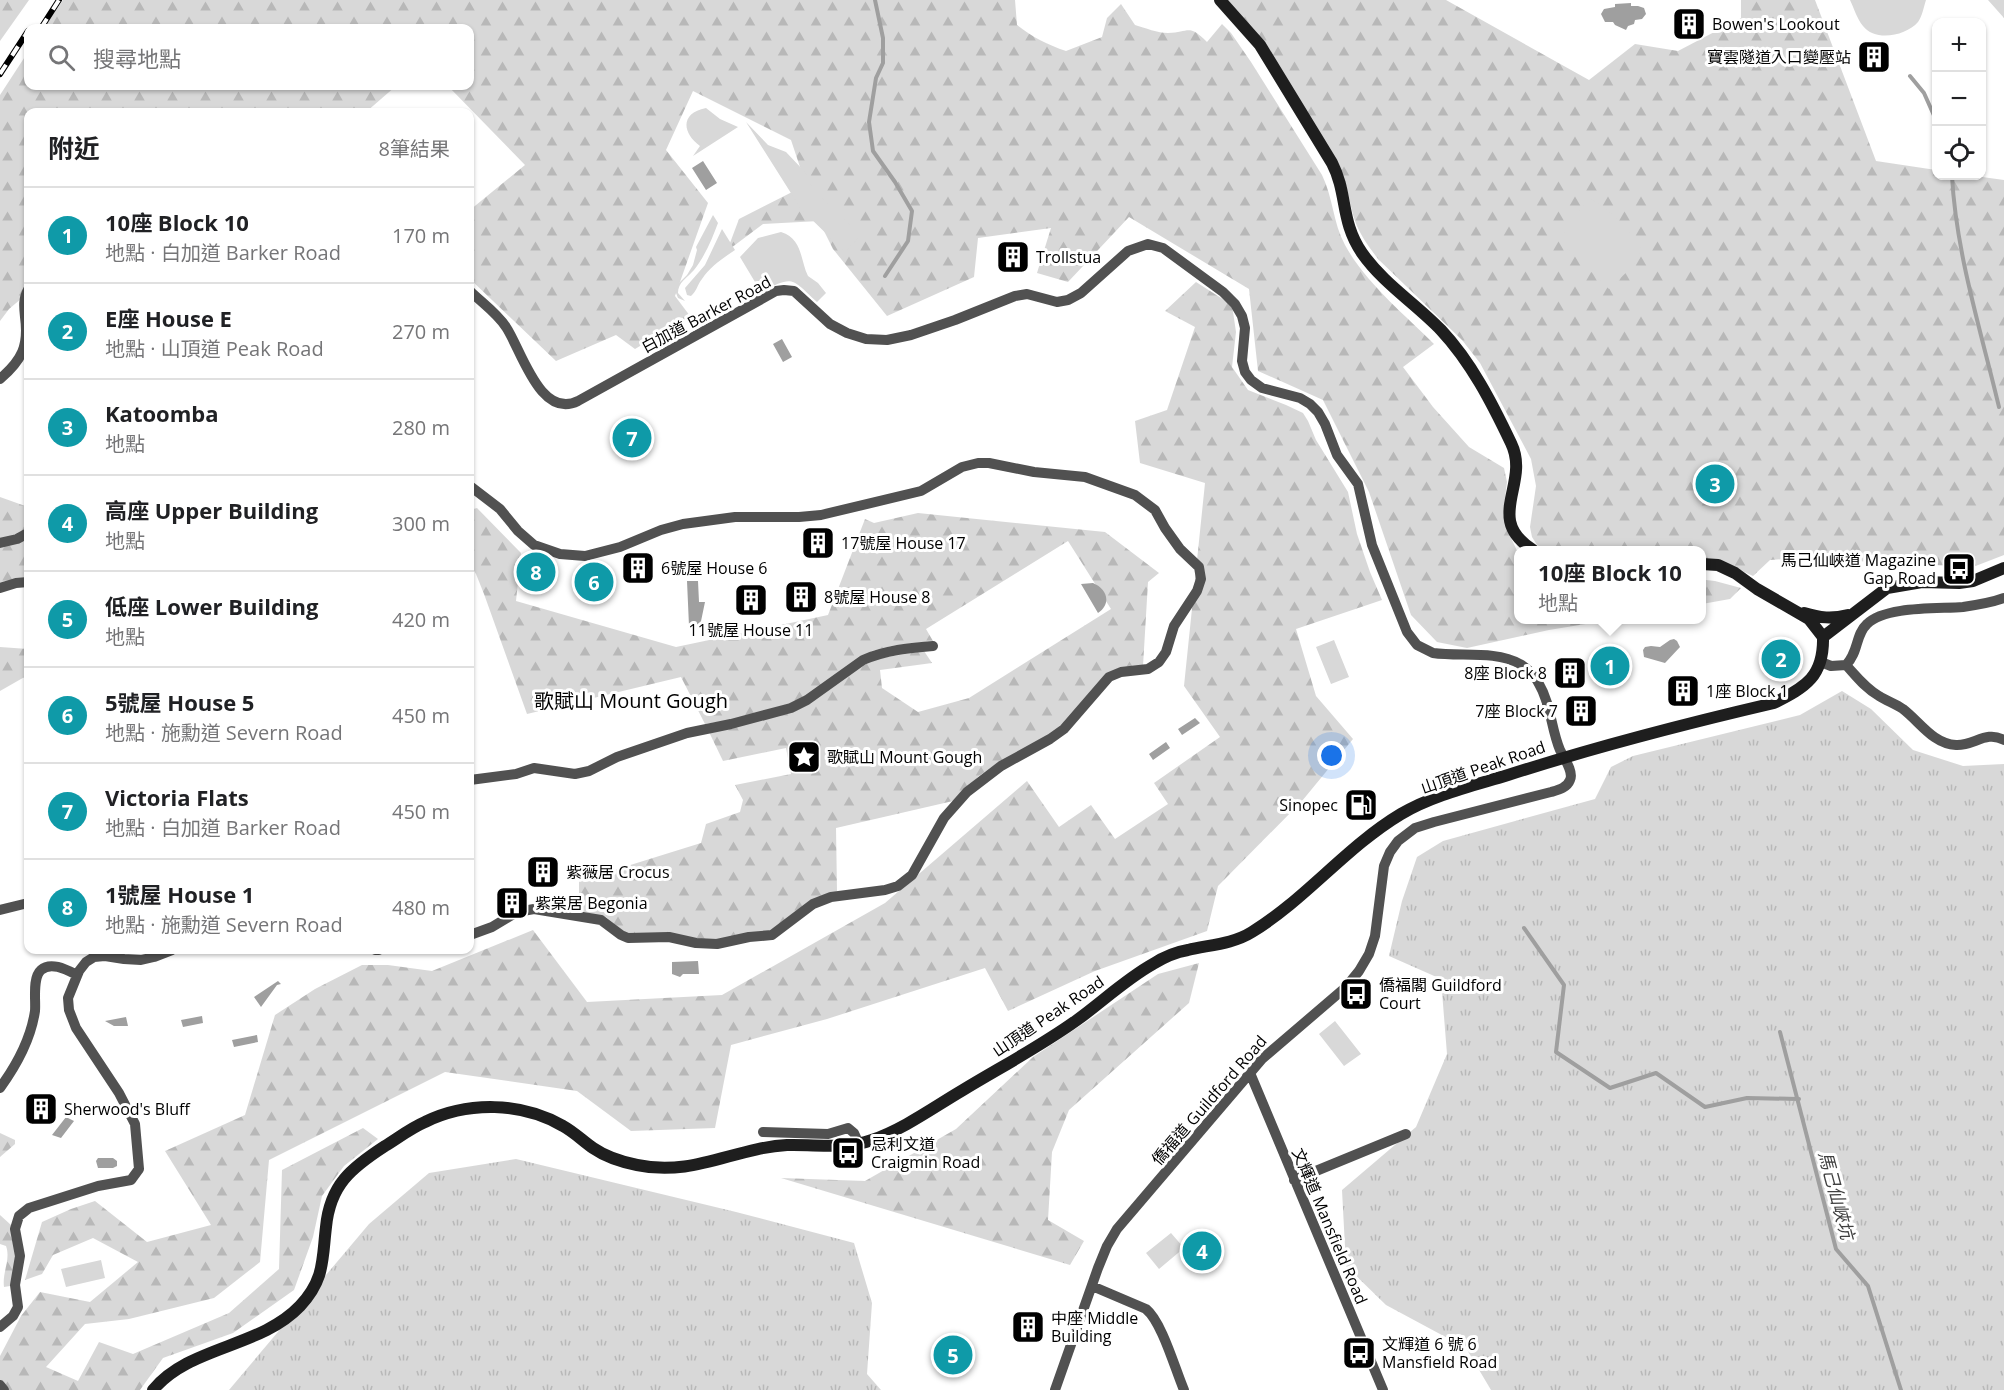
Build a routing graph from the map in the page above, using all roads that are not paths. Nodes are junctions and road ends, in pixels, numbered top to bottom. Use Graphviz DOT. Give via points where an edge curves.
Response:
graph roads {
  1 [pos="1220,0"];
  2 [pos="474,295"];
  3 [pos="24,349"];
  4 [pos="0,379"];
  5 [pos="474,489"];
  6 [pos="24,535"];
  7 [pos="0,543"];
  8 [pos="1528,546"];
  9 [pos="1706,564"];
  10 [pos="2004,568"];
  11 [pos="24,582"];
  12 [pos="0,588"];
  13 [pos="2004,598"];
  14 [pos="1795,610"];
  15 [pos="1852,614"];
  16 [pos="1823,637"];
  17 [pos="933,646"];
  18 [pos="1821,663"];
  19 [pos="1846,664"];
  20 [pos="2004,740"];
  21 [pos="1564,757"];
  22 [pos="474,779"];
  23 [pos="24,904"];
  24 [pos="0,910"];
  25 [pos="474,934"];
  26 [pos="162,954"];
  27 [pos="77,975"];
  28 [pos="1250,1073"];
  29 [pos="0,1088"];
  30 [pos="763,1132"];
  31 [pos="1406,1134"];
  32 [pos="859,1144"];
  33 [pos="1294,1180"];
  34 [pos="1092,1286"];
  35 [pos="0,1327"];
  36 [pos="0,1385"];
  37 [pos="4,1390"];
  38 [pos="153,1390"];
  39 [pos="1055,1390"];
  40 [pos="1184,1390"];
  41 [pos="1383,1390"];
  1 -- 8 [label="main road" via="1260,45 1332,163 1340,180 1348,227 1361,252 1464,358 1514,449 1516,469 1509,517 1515,534"];
  2 -- 21 [label="street, 白加道 Barker Road" via="505,326 540,389 566,405 776,291 794,291 830,324 847,333 866,339 891,339 956,320 1015,296 1068,300 1128,250 1143,244 1158,246 1235,304 1245,328 1242,361 1251,380 1262,388 1300,398 1318,412 1337,455 1358,484 1375,556 1414,642 1433,653 1500,657 1524,667 1543,691"];
  3 -- 4 [label="street"];
  5 -- 25 [label="street" via="534,544 560,555 578,556 598,554 683,524 743,517 808,517 926,489 962,467 983,462 1085,477 1130,492 1155,510 1168,534 1196,564 1201,579 1174,626 1164,656 1148,669 1110,677 1064,729 1001,766 967,792 944,818 912,875 898,886 831,897 808,908 775,934 717,944 674,938 628,938 601,920 534,909 518,912"];
  6 -- 7 [label="street"];
  9 -- 14 [label="main road" via="1729,569"];
  10 -- 15 [label="main road" via="1973,581 1922,582 1887,588"];
  11 -- 12 [label="street"];
  13 -- 19 [label="street" via="1963,607 1878,616 1862,629 1853,657"];
  14 -- 15 [label="main road" via="1832,619"];
  14 -- 16 [label="main road" via="1809,619"];
  15 -- 16 [label="main road"];
  16 -- 18 [label="main road"];
  17 -- 22 [label="street" via="874,655 790,708 687,733 589,771 575,774 534,768"];
  18 -- 19 [label="street"];
  18 -- 21 [label="main road, 山頂道 Peak Road" via="1798,691 1774,702"];
  19 -- 20 [label="street" via="1870,690 1899,706 1936,739 1955,745 1985,736"];
  21 -- 28 [label="street, 僑福道 Guildford Road" via="1571,778 1565,786 1425,825 1398,841 1384,866 1377,926 1364,963 1346,987 1274,1047"];
  21 -- 32 [label="main road, 山頂道 Peak Road" via="1437,797 1403,813 1366,838 1286,908 1247,935 1180,951 1153,964 1045,1042 903,1126"];
  23 -- 24 [label="street"];
  26 -- 27 [label="street" via="141,960 97,956 86,962"];
  27 -- 29 [label="street" via="56,967 39,972 31,1026 15,1066"];
  27 -- 35 [label="street" via="68,998 69,1010 80,1035 135,1124 140,1169 131,1180 29,1208 20,1216 15,1229 20,1256 15,1281 18,1307"];
  28 -- 33 [label="street, 文輝道 Mansfield Road"];
  28 -- 34 [label="street, 僑福道 Guildford Road" via="1123,1222 1107,1246"];
  30 -- 32 [label="street" via="828,1134 848,1128"];
  31 -- 33 [label="street"];
  32 -- 38 [label="main road, 山頂道 Peak Road" via="787,1145 698,1166 646,1167 603,1154 560,1124 531,1113 485,1107 448,1113 417,1126 345,1176 329,1210 319,1276 294,1312 272,1327 179,1368"];
  33 -- 41 [label="street, 文輝道 Mansfield Road"];
  34 -- 39 [label="street, 僑福道 Guildford Road"];
  34 -- 40 [label="street" via="1152,1314"];
  36 -- 37 [label="street"];
}
